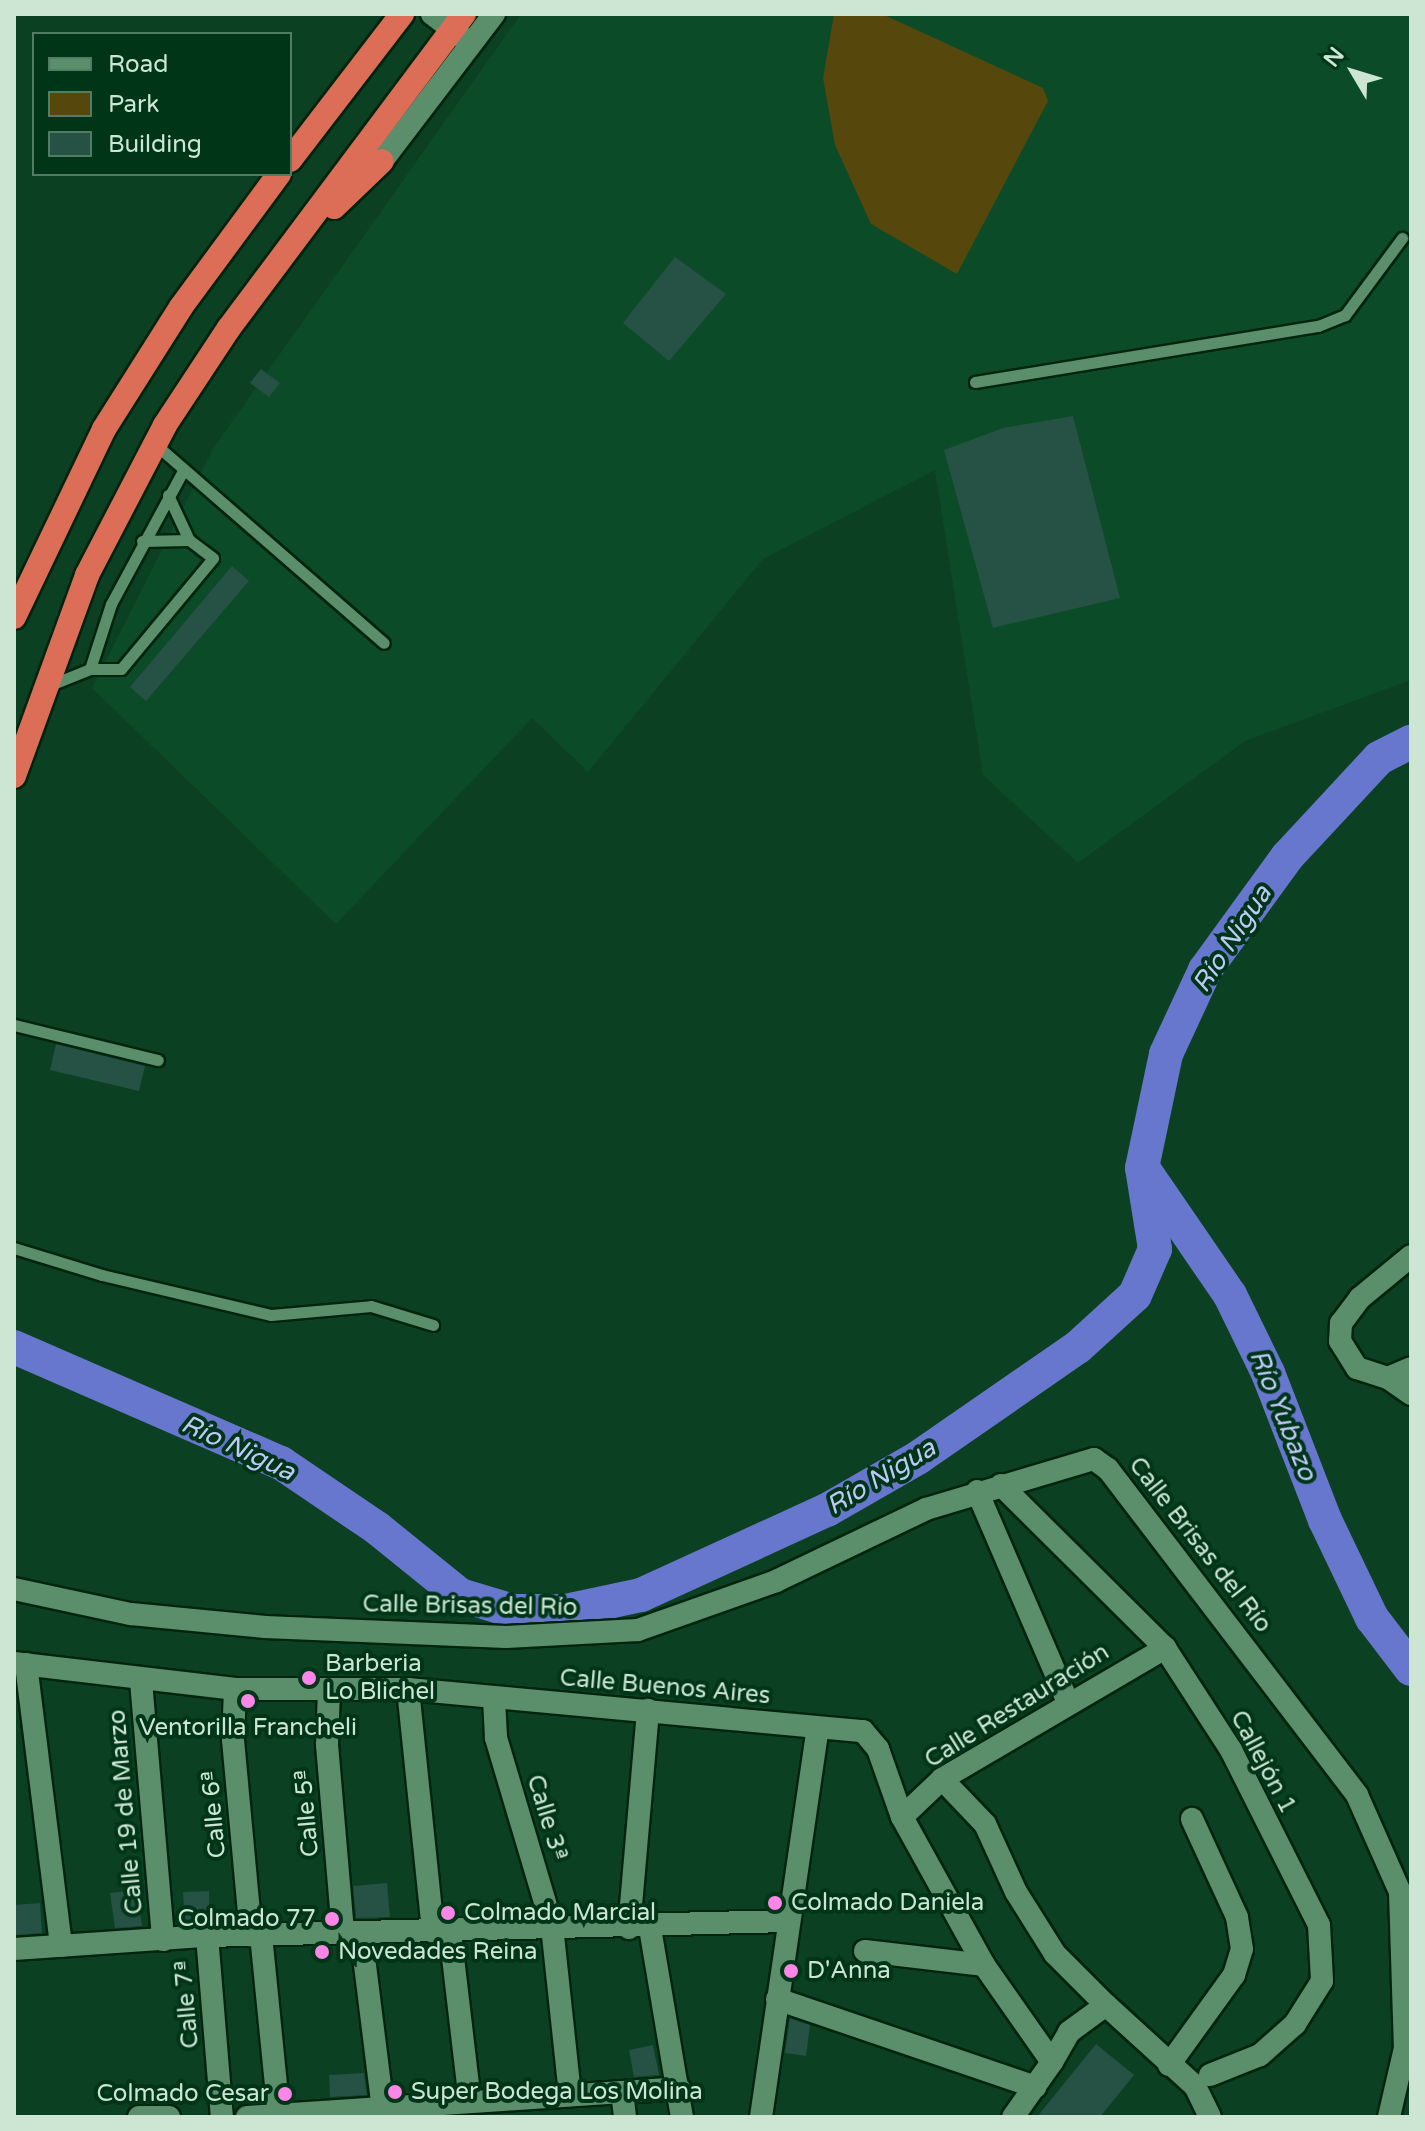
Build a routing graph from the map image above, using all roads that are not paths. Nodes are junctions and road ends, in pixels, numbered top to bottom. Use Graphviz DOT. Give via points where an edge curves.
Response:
graph roads {
  1 [pos="402,14"];
  2 [pos="432,14"];
  3 [pos="494,14"];
  4 [pos="462,29"];
  5 [pos="292,157"];
  6 [pos="382,161"];
  7 [pos="278,176"];
  8 [pos="1402,238"];
  9 [pos="283,256"];
  10 [pos="975,382"];
  11 [pos="154,443"];
  12 [pos="184,469"];
  13 [pos="168,495"];
  14 [pos="189,540"];
  15 [pos="142,541"];
  16 [pos="14,617"];
  17 [pos="384,643"];
  18 [pos="90,669"];
  19 [pos="44,687"];
  20 [pos="14,776"];
  21 [pos="14,1025"];
  22 [pos="158,1060"];
  23 [pos="14,1248"];
  24 [pos="1411,1256"];
  25 [pos="433,1325"];
  26 [pos="1411,1368"];
  27 [pos="1388,1378"];
  28 [pos="1411,1394"];
  29 [pos="1001,1485"];
  30 [pos="977,1491"];
  31 [pos="14,1589"];
  32 [pos="1165,1648"];
  33 [pos="20,1664"];
  34 [pos="141,1681"];
  35 [pos="235,1689"];
  36 [pos="329,1689"];
  37 [pos="408,1689"];
  38 [pos="494,1699"];
  39 [pos="1068,1702"];
  40 [pos="648,1710"];
  41 [pos="818,1728"];
  42 [pos="942,1779"];
  43 [pos="902,1817"];
  44 [pos="1192,1819"];
  45 [pos="789,1921"];
  46 [pos="552,1926"];
  47 [pos="640,1928"];
  48 [pos="441,1932"];
  49 [pos="352,1933"];
  50 [pos="256,1935"];
  51 [pos="207,1936"];
  52 [pos="163,1940"];
  53 [pos="61,1946"];
  54 [pos="14,1949"];
  55 [pos="865,1951"];
  56 [pos="984,1965"];
  57 [pos="777,1999"];
  58 [pos="1106,2005"];
  59 [pos="1052,2062"];
  60 [pos="1169,2065"];
  61 [pos="1210,2075"];
  62 [pos="1035,2087"];
  63 [pos="679,2088"];
  64 [pos="622,2092"];
  65 [pos="570,2095"];
  66 [pos="470,2102"];
  67 [pos="524,2108"];
  68 [pos="384,2112"];
  69 [pos="330,2114"];
  70 [pos="279,2115"];
  71 [pos="151,2116"];
  72 [pos="139,2117"];
  73 [pos="169,2117"];
  74 [pos="222,2117"];
  75 [pos="247,2117"];
  76 [pos="625,2117"];
  77 [pos="682,2117"];
  78 [pos="761,2117"];
  79 [pos="1013,2117"];
  80 [pos="1210,2117"];
  81 [pos="1389,2117"];
  1 -- 5 [label="highway"];
  2 -- 4 [label="street"];
  3 -- 4 [label="street"];
  4 -- 6 [label="street"];
  4 -- 9 [label="highway"];
  6 -- 9 [label="highway"];
  7 -- 16 [label="highway" via="181,307 104,429"];
  8 -- 10 [label="lane" via="1345,315 1318,326"];
  9 -- 11 [label="highway"];
  11 -- 12 [label="lane"];
  11 -- 19 [label="highway" via="87,575"];
  12 -- 13 [label="lane"];
  12 -- 17 [label="lane"];
  13 -- 14 [label="lane"];
  13 -- 15 [label="lane"];
  14 -- 15 [label="lane"];
  14 -- 18 [label="lane" via="213,558 121,669"];
  15 -- 18 [label="lane" via="111,604"];
  18 -- 19 [label="lane"];
  19 -- 20 [label="highway"];
  21 -- 22 [label="lane"];
  23 -- 25 [label="lane" via="271,1315 371,1306"];
  24 -- 27 [label="street" via="1360,1298 1341,1323 1340,1341 1357,1368"];
  26 -- 27 [label="street"];
  27 -- 28 [label="street"];
  29 -- 30 [label="street, Calle Brisas del Río"];
  29 -- 32 [label="street, Callejón 1"];
  29 -- 81 [label="street, Calle Brisas del Río" via="1077,1460 1094,1459 1108,1469 1357,1795 1400,1892 1405,2048"];
  30 -- 31 [label="street, Calle Brisas del Río" via="710,1608 638,1630 575,1637 265,1627 131,1614"];
  30 -- 39 [label="street"];
  32 -- 39 [label="street, Calle Restauración"];
  32 -- 61 [label="street, Callejón 1" via="1231,1750 1319,1925 1322,1981 1295,2024 1260,2055"];
  33 -- 34 [label="street, Calle Buenos Aires"];
  33 -- 53 [label="street"];
  34 -- 35 [label="street, Calle Buenos Aires"];
  34 -- 52 [label="street, Calle 19 de Marzo"];
  35 -- 36 [label="street, Calle Buenos Aires"];
  35 -- 50 [label="street, Calle 6ª" via="233,1740"];
  36 -- 37 [label="street, Calle Buenos Aires"];
  36 -- 49 [label="street, Calle 5ª" via="327,1745"];
  37 -- 38 [label="street, Calle Buenos Aires"];
  37 -- 48 [label="street"];
  38 -- 40 [label="street, Calle Buenos Aires"];
  38 -- 46 [label="street, Calle 3ª" via="496,1738"];
  39 -- 42 [label="street, Calle Restauración"];
  40 -- 41 [label="street, Calle Buenos Aires"];
  40 -- 47 [label="street"];
  41 -- 43 [label="street, Calle Buenos Aires" via="863,1731 878,1749"];
  41 -- 45 [label="street"];
  42 -- 43 [label="street, Calle Restauración"];
  42 -- 58 [label="street" via="985,1824 1016,1892 1055,1954"];
  43 -- 56 [label="street, Calle Buenos Aires"];
  44 -- 60 [label="street" via="1237,1917 1242,1949 1234,1975"];
  45 -- 47 [label="street"];
  45 -- 57 [label="street"];
  46 -- 47 [label="street"];
  46 -- 48 [label="street"];
  46 -- 65 [label="street, Calle 3ª"];
  47 -- 63 [label="street"];
  48 -- 49 [label="street"];
  48 -- 66 [label="street"];
  49 -- 50 [label="street"];
  49 -- 68 [label="street, Calle 5ª"];
  50 -- 51 [label="street"];
  50 -- 70 [label="street, Calle 6ª"];
  51 -- 52 [label="street"];
  51 -- 74 [label="street, Calle 7ª"];
  52 -- 53 [label="street"];
  53 -- 54 [label="street"];
  55 -- 56 [label="street"];
  56 -- 59 [label="street, Calle Buenos Aires"];
  57 -- 62 [label="street"];
  57 -- 78 [label="street"];
  58 -- 59 [label="street" via="1069,2032"];
  58 -- 60 [label="street"];
  59 -- 62 [label="street"];
  60 -- 80 [label="street" via="1195,2086"];
  62 -- 79 [label="street"];
  63 -- 64 [label="street"];
  63 -- 77 [label="street"];
  64 -- 65 [label="street"];
  64 -- 76 [label="street"];
  65 -- 67 [label="street"];
  66 -- 67 [label="street"];
  66 -- 68 [label="street"];
  68 -- 69 [label="street"];
  69 -- 70 [label="street"];
  70 -- 75 [label="street"];
  71 -- 72 [label="street"];
  71 -- 73 [label="street"];
}
